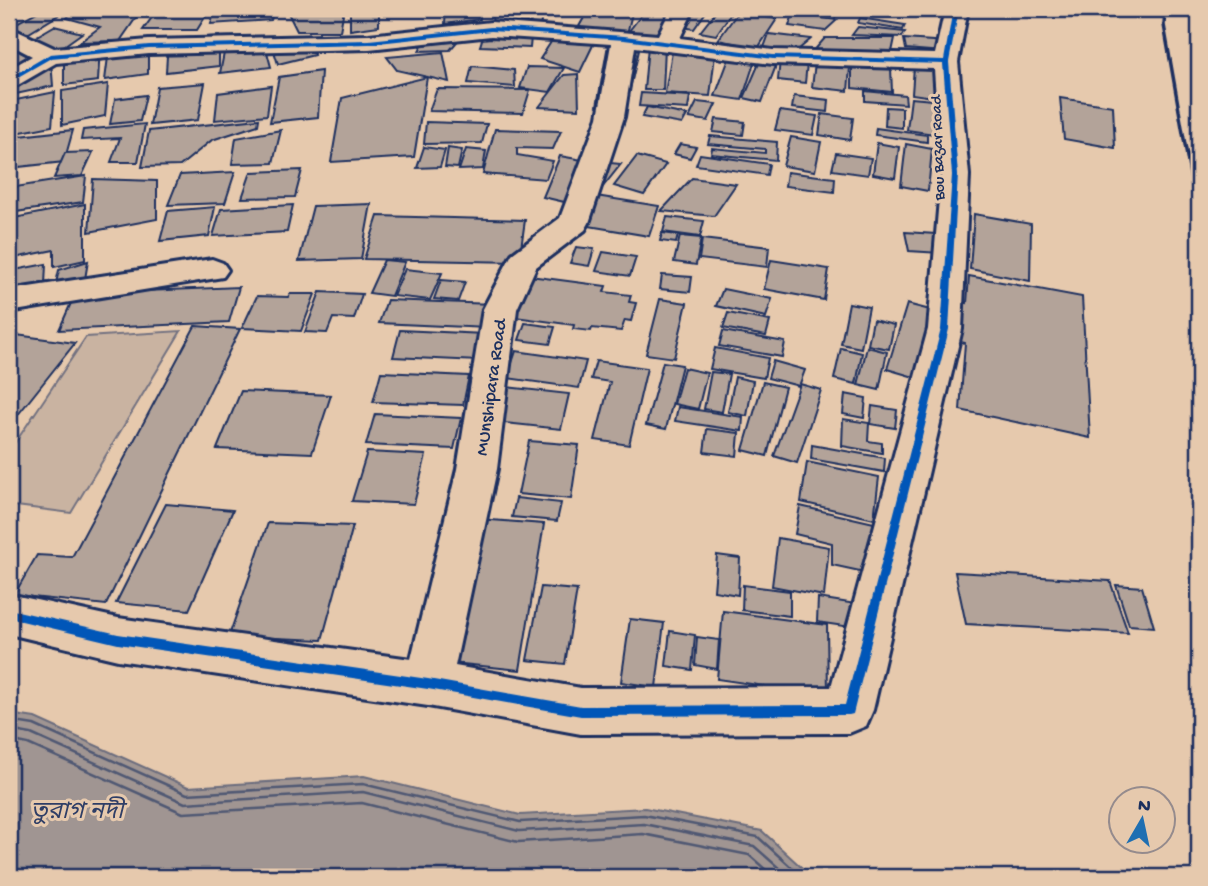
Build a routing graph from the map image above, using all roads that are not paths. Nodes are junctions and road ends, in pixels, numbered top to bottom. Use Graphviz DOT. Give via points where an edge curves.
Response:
graph roads {
  1 [pos="682,9"];
  2 [pos="956,9"];
  3 [pos="9,34"];
  4 [pos="624,38"];
  5 [pos="666,43"];
  6 [pos="50,56"];
  7 [pos="946,62"];
  8 [pos="9,80"];
  9 [pos="212,271"];
  10 [pos="9,301"];
  11 [pos="9,614"];
  12 [pos="428,684"];
  1 -- 5 [label="street"];
  2 -- 7 [label="street, Bou Bazar Road"];
  3 -- 6 [label="street"];
  4 -- 5 [label="street"];
  4 -- 6 [label="street" via="491,29 369,42 149,47"];
  4 -- 12 [label="street, MUnshipara Road" via="611,117 574,223 523,261 500,309 477,469"];
  5 -- 7 [label="street" via="773,57"];
  6 -- 8 [label="street"];
  7 -- 12 [label="street, Bou Bazar Road" via="955,175 945,330 849,710 581,711"];
  9 -- 10 [label="street"];
  11 -- 12 [label="street" via="118,639"];
}
